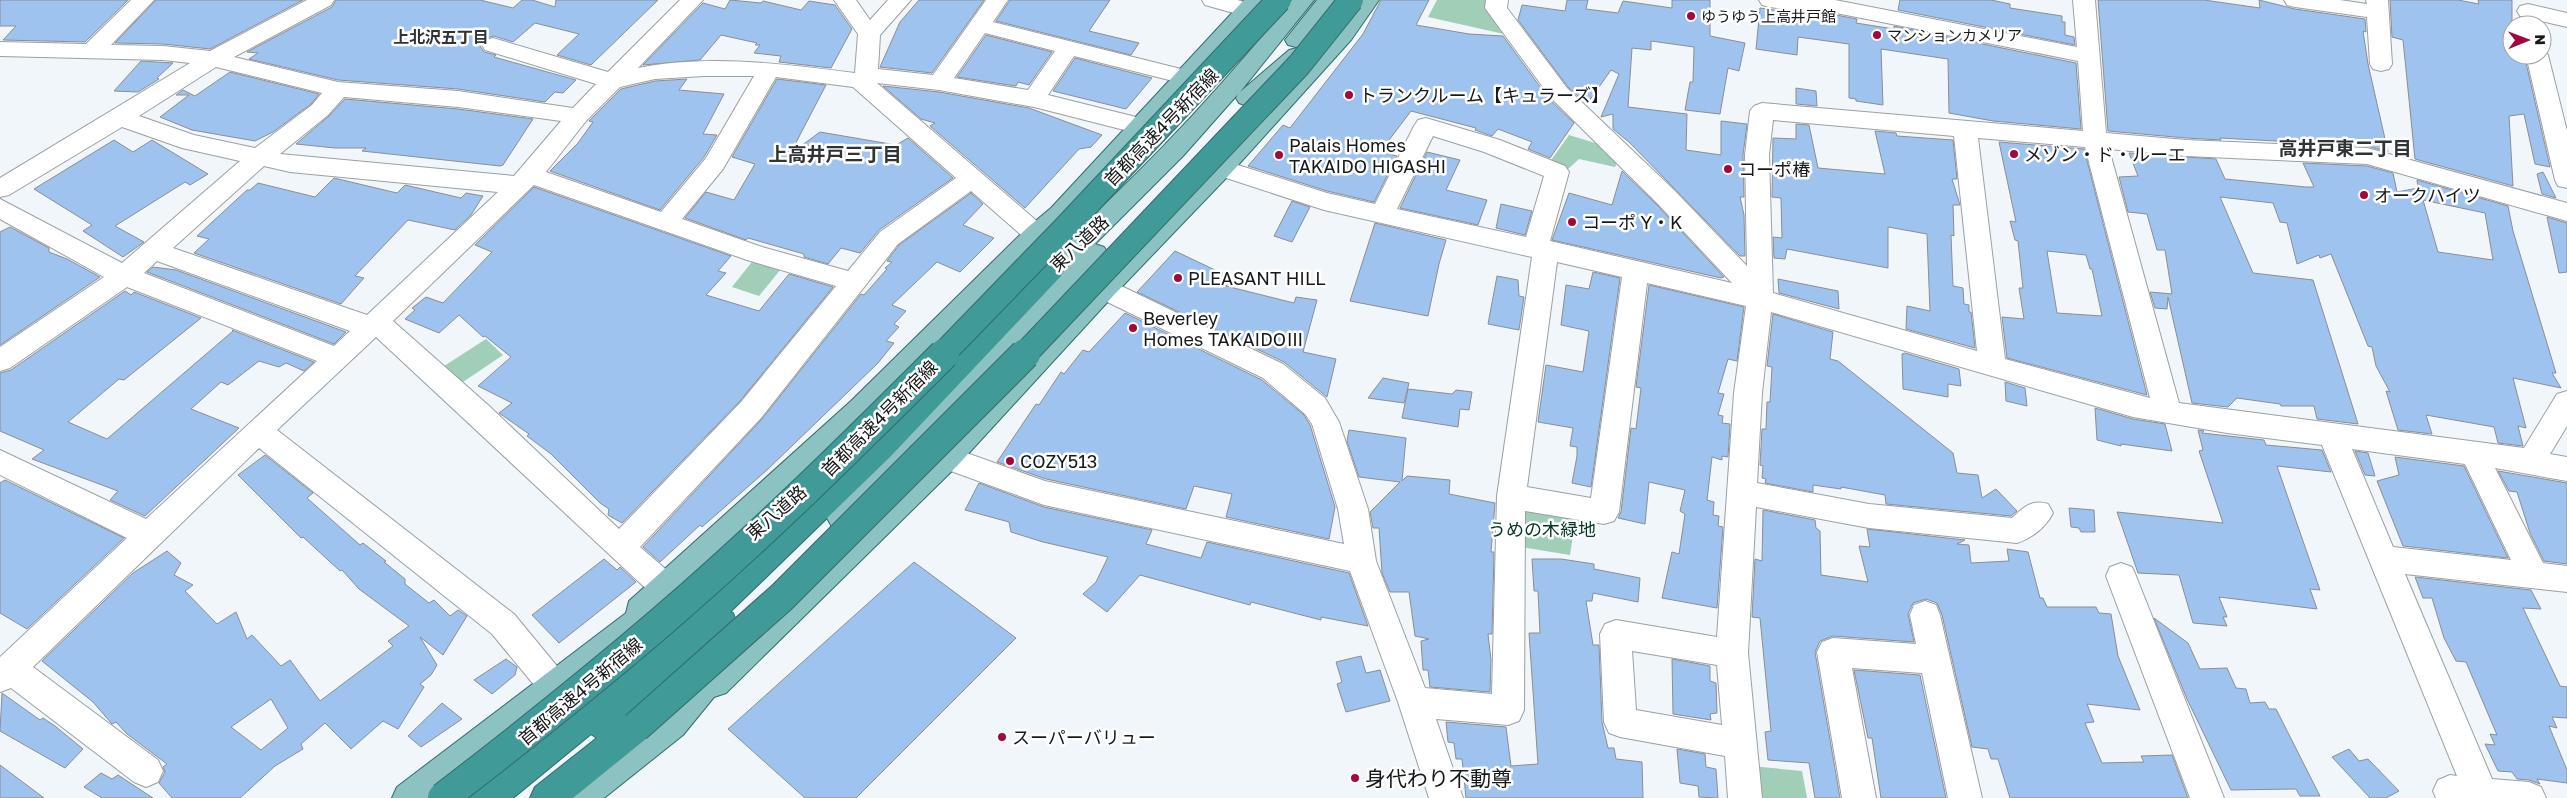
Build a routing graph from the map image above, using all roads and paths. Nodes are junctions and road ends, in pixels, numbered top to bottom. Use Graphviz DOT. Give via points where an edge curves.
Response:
graph roads {
  1 [pos="143,0"];
  2 [pos="323,0"];
  3 [pos="692,0"];
  4 [pos="845,0"];
  5 [pos="900,0"];
  6 [pos="997,0"];
  7 [pos="1213,0"];
  8 [pos="1279,0"];
  9 [pos="1303,0"];
  10 [pos="1328,0"];
  11 [pos="1351,0"];
  12 [pos="1361,0"];
  13 [pos="1368,0"];
  14 [pos="1497,0"];
  15 [pos="1770,0"];
  16 [pos="1801,0"];
  17 [pos="2084,0"];
  18 [pos="2295,0"];
  19 [pos="1257,3"];
  20 [pos="2377,6"];
  21 [pos="2529,12"];
  22 [pos="2567,20"];
  23 [pos="979,25"];
  24 [pos="1937,31"];
  25 [pos="869,34"];
  26 [pos="493,45"];
  27 [pos="1068,48"];
  28 [pos="0,49"];
  29 [pos="92,51"];
  30 [pos="2087,56"];
  31 [pos="213,59"];
  32 [pos="2381,64"];
  33 [pos="2541,65"];
  34 [pos="769,69"];
  35 [pos="1185,77"];
  36 [pos="863,78"];
  37 [pos="612,81"];
  38 [pos="939,83"];
  39 [pos="338,90"];
  40 [pos="1247,98"];
  41 [pos="2556,98"];
  42 [pos="1034,99"];
  43 [pos="578,116"];
  44 [pos="120,118"];
  45 [pos="1140,126"];
  46 [pos="1966,130"];
  47 [pos="2095,141"];
  48 [pos="260,156"];
  49 [pos="1170,156"];
  50 [pos="1222,168"];
  51 [pos="972,178"];
  52 [pos="524,180"];
  53 [pos="2567,180"];
  54 [pos="0,189"];
  55 [pos="2567,212"];
  56 [pos="1382,214"];
  57 [pos="5,216"];
  58 [pos="667,221"];
  59 [pos="1036,234"];
  60 [pos="1541,248"];
  61 [pos="167,256"];
  62 [pos="1052,269"];
  63 [pos="1636,272"];
  64 [pos="132,279"];
  65 [pos="855,282"];
  66 [pos="1104,289"];
  67 [pos="1760,298"];
  68 [pos="371,325"];
  69 [pos="995,352"];
  70 [pos="338,358"];
  71 [pos="0,361"];
  72 [pos="1992,365"];
  73 [pos="2567,402"];
  74 [pos="2168,412"];
  75 [pos="258,431"];
  76 [pos="2331,434"];
  77 [pos="2474,454"];
  78 [pos="947,458"];
  79 [pos="2531,461"];
  80 [pos="0,462"];
  81 [pos="2567,469"];
  82 [pos="1742,492"];
  83 [pos="1511,496"];
  84 [pos="2038,513"];
  85 [pos="150,535"];
  86 [pos="620,548"];
  87 [pos="2383,559"];
  88 [pos="1361,561"];
  89 [pos="2534,575"];
  90 [pos="2120,576"];
  91 [pos="2567,579"];
  92 [pos="666,588"];
  93 [pos="1925,614"];
  94 [pos="1732,652"];
  95 [pos="1936,660"];
  96 [pos="5,674"];
  97 [pos="555,687"];
  98 [pos="1414,702"];
  99 [pos="672,724"];
  100 [pos="1738,744"];
  101 [pos="146,771"];
  102 [pos="526,791"];
  103 [pos="2469,796"];
  104 [pos="409,798"];
  105 [pos="443,798"];
  106 [pos="486,798"];
  107 [pos="578,798"];
  108 [pos="1446,798"];
  109 [pos="1745,798"];
  110 [pos="1859,798"];
  111 [pos="1965,798"];
  112 [pos="2206,798"];
  113 [pos="2529,798"];
  1 -- 29 [label="street"];
  2 -- 31 [label="street"];
  3 -- 37 [label="street"];
  4 -- 25 [label="street"];
  5 -- 25 [label="street"];
  6 -- 23 [label="street"];
  7 -- 19 [label="street"];
  8 -- 105 [label="highway, 首都高速4号新宿線, bridge" via="971,327 815,482 653,630 501,756"];
  9 -- 49 [label="main road, 東八道路" via="1227,93"];
  10 -- 40 [label="main road, 東八道路"];
  11 -- 102 [label="highway, bridge" via="1279,87 992,388 782,597 636,727"];
  12 -- 40 [label="main road"];
  13 -- 50 [label="main road" via="1343,35"];
  14 -- 67 [label="street" via="1496,8 1558,94 1666,197"];
  15 -- 24 [label="street" via="1828,8"];
  16 -- 30 [label="street"];
  17 -- 30 [label="street"];
  18 -- 20 [label="street"];
  19 -- 35 [label="main road"];
  19 -- 49 [label="main road"];
  20 -- 32 [label="street"];
  21 -- 22 [label="street"];
  23 -- 27 [label="street"];
  23 -- 38 [label="street"];
  25 -- 36 [label="street"];
  26 -- 37 [label="street"];
  27 -- 35 [label="street"];
  27 -- 42 [label="street"];
  28 -- 29 [label="street"];
  29 -- 31 [label="street" via="164,53"];
  30 -- 47 [label="street"];
  31 -- 39 [label="street"];
  31 -- 44 [label="street"];
  33 -- 41 [label="street"];
  34 -- 36 [label="street"];
  34 -- 37 [label="street" via="655,72"];
  34 -- 58 [label="street" via="716,163"];
  35 -- 45 [label="main road"];
  36 -- 38 [label="street"];
  36 -- 51 [label="street"];
  37 -- 43 [label="street"];
  38 -- 42 [label="street"];
  39 -- 43 [label="street" via="458,99"];
  39 -- 48 [label="street" via="320,110"];
  40 -- 69 [label="main road, 東八道路" via="1190,161"];
  41 -- 53 [label="street"];
  42 -- 45 [label="street"];
  43 -- 52 [label="street"];
  44 -- 48 [label="street" via="190,142"];
  44 -- 54 [label="street"];
  45 -- 59 [label="main road" via="1060,214"];
  46 -- 47 [label="street"];
  46 -- 67 [label="street" via="1762,111 1757,155"];
  46 -- 72 [label="street"];
  47 -- 55 [label="street" via="2367,156"];
  47 -- 74 [label="street"];
  48 -- 52 [label="street" via="328,169"];
  48 -- 61 [label="street"];
  49 -- 62 [label="main road, 東八道路"];
  50 -- 56 [label="street" via="1324,201"];
  50 -- 66 [label="main road"];
  51 -- 59 [label="street"];
  51 -- 65 [label="street" via="889,238"];
  52 -- 58 [label="street"];
  52 -- 68 [label="street"];
  56 -- 60 [label="street"];
  56 -- 60 [label="street" via="1426,126 1492,146 1557,172"];
  57 -- 64 [label="street"];
  58 -- 65 [label="street" via="756,254"];
  59 -- 92 [label="main road" via="861,409"];
  60 -- 63 [label="street"];
  60 -- 83 [label="street"];
  61 -- 64 [label="street"];
  61 -- 68 [label="street" via="360,324"];
  62 -- 97 [label="main road, 東八道路" via="942,361 770,519"];
  62 -- 102 [label="highway" via="959,370"];
  63 -- 67 [label="street"];
  63 -- 83 [label="street" via="1604,512"];
  64 -- 70 [label="street"];
  64 -- 71 [label="street"];
  65 -- 86 [label="street" via="750,410"];
  66 -- 78 [label="main road"];
  66 -- 88 [label="street" via="1273,370 1315,406 1326,422 1353,509"];
  67 -- 72 [label="street"];
  67 -- 82 [label="street" via="1748,392"];
  68 -- 70 [label="street"];
  68 -- 86 [label="street" via="382,327 463,399"];
  69 -- 99 [label="main road, 東八道路" via="835,525"];
  69 -- 102 [label="highway" via="684,660"];
  70 -- 75 [label="street"];
  72 -- 74 [label="street" via="2133,406"];
  73 -- 79 [label="street"];
  74 -- 76 [label="street"];
  75 -- 85 [label="street"];
  75 -- 97 [label="street" via="503,624"];
  76 -- 77 [label="street"];
  76 -- 87 [label="street"];
  77 -- 79 [label="street"];
  77 -- 89 [label="street"];
  78 -- 88 [label="street" via="1044,494"];
  78 -- 99 [label="main road"];
  79 -- 81 [label="street"];
  80 -- 85 [label="street"];
  82 -- 84 [label="street" via="1869,516 2017,531"];
  82 -- 94 [label="street"];
  83 -- 98 [label="street" via="1508,710"];
  85 -- 96 [label="street"];
  86 -- 92 [label="street"];
  87 -- 89 [label="street"];
  87 -- 103 [label="street"];
  88 -- 98 [label="street"];
  89 -- 91 [label="street"];
  90 -- 112 [label="street"];
  92 -- 97 [label="main road"];
  93 -- 95 [label="street"];
  94 -- 100 [label="street"];
  94 -- 100 [label="street" via="1616,634 1620,722"];
  95 -- 110 [label="street" via="1833,652"];
  95 -- 111 [label="street"];
  96 -- 101 [label="street"];
  97 -- 104 [label="main road, 東八道路"];
  98 -- 108 [label="street"];
  99 -- 107 [label="main road, 東八道路"];
  100 -- 109 [label="street"];
  102 -- 106 [label="highway"];
  103 -- 113 [label="street"];
}
